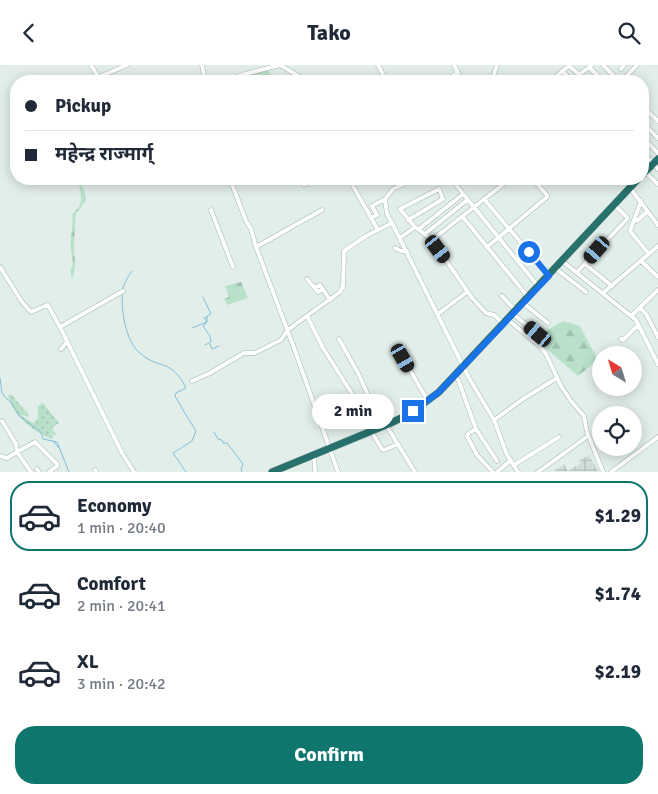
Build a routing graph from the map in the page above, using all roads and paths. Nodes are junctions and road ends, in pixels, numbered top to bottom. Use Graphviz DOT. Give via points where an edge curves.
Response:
graph roads {
  1 [pos="127,65"];
  2 [pos="454,65"];
  3 [pos="603,65"];
  4 [pos="613,65"];
  5 [pos="637,65"];
  6 [pos="591,66"];
  7 [pos="608,70"];
  8 [pos="562,71"];
  9 [pos="456,74"];
  10 [pos="580,74"];
  11 [pos="108,75"];
  12 [pos="242,75"];
  13 [pos="297,75"];
  14 [pos="557,75"];
  15 [pos="566,75"];
  16 [pos="613,75"];
  17 [pos="626,75"];
  18 [pos="649,112"];
  19 [pos="658,121"];
  20 [pos="649,129"];
  21 [pos="658,138"];
  22 [pos="649,144"];
  23 [pos="658,153"];
  24 [pos="232,185"];
  25 [pos="352,185"];
  26 [pos="402,185"];
  27 [pos="456,185"];
  28 [pos="502,185"];
  29 [pos="538,185"];
  30 [pos="633,185"];
  31 [pos="630,188"];
  32 [pos="463,194"];
  33 [pos="385,199"];
  34 [pos="484,199"];
  35 [pos="468,200"];
  36 [pos="641,201"];
  37 [pos="614,205"];
  38 [pos="473,208"];
  39 [pos="210,210"];
  40 [pos="322,210"];
  41 [pos="443,210"];
  42 [pos="648,211"];
  43 [pos="448,216"];
  44 [pos="462,216"];
  45 [pos="656,217"];
  46 [pos="371,219"];
  47 [pos="408,220"];
  48 [pos="637,221"];
  49 [pos="392,223"];
  50 [pos="454,223"];
  51 [pos="658,225"];
  52 [pos="417,228"];
  53 [pos="378,229"];
  54 [pos="509,229"];
  55 [pos="425,234"];
  56 [pos="400,238"];
  57 [pos="498,238"];
  58 [pos="432,240"];
  59 [pos="658,246"];
  60 [pos="256,247"];
  61 [pos="395,247"];
  62 [pos="487,247"];
  63 [pos="407,251"];
  64 [pos="648,255"];
  65 [pos="562,261"];
  66 [pos="640,261"];
  67 [pos="585,264"];
  68 [pos="0,267"];
  69 [pos="233,267"];
  70 [pos="555,268"];
  71 [pos="577,272"];
  72 [pos="549,276"];
  73 [pos="658,277"];
  74 [pos="307,279"];
  75 [pos="612,286"];
  76 [pos="538,287"];
  77 [pos="658,290"];
  78 [pos="123,291"];
  79 [pos="467,292"];
  80 [pos="586,292"];
  81 [pos="603,293"];
  82 [pos="502,295"];
  83 [pos="330,300"];
  84 [pos="525,300"];
  85 [pos="640,308"];
  86 [pos="438,314"];
  87 [pos="307,316"];
  88 [pos="631,316"];
  89 [pos="510,317"];
  90 [pos="548,323"];
  91 [pos="638,325"];
  92 [pos="60,327"];
  93 [pos="287,331"];
  94 [pos="538,334"];
  95 [pos="658,337"];
  96 [pos="339,339"];
  97 [pos="621,339"];
  98 [pos="67,342"];
  99 [pos="61,349"];
  100 [pos="403,358"];
  101 [pos="658,364"];
  102 [pos="464,366"];
  103 [pos="453,377"];
  104 [pos="557,378"];
  105 [pos="192,381"];
  106 [pos="428,401"];
  107 [pos="360,409"];
  108 [pos="494,420"];
  109 [pos="2,421"];
  110 [pos="385,426"];
  111 [pos="476,429"];
  112 [pos="371,431"];
  113 [pos="588,436"];
  114 [pos="559,437"];
  115 [pos="658,437"];
  116 [pos="398,444"];
  117 [pos="330,448"];
  118 [pos="17,452"];
  119 [pos="314,455"];
  120 [pos="0,456"];
  121 [pos="510,460"];
  122 [pos="497,461"];
  123 [pos="514,465"];
  124 [pos="282,470"];
  125 [pos="31,471"];
  126 [pos="49,471"];
  127 [pos="134,471"];
  128 [pos="272,471"];
  129 [pos="315,471"];
  130 [pos="338,471"];
  131 [pos="415,471"];
  132 [pos="495,471"];
  133 [pos="518,471"];
  134 [pos="538,471"];
  135 [pos="603,471"];
  136 [pos="611,471"];
  1 -- 11 [label="street"];
  2 -- 9 [label="street"];
  3 -- 7 [label="street"];
  4 -- 7 [label="street"];
  5 -- 17 [label="street"];
  6 -- 10 [label="street"];
  7 -- 16 [label="street"];
  8 -- 10 [label="street" via="569,65"];
  8 -- 14 [label="street"];
  8 -- 15 [label="street"];
  12 -- 13 [label="street" via="280,65"];
  18 -- 19 [label="street"];
  20 -- 21 [label="street"];
  22 -- 23 [label="street"];
  24 -- 60 [label="street"];
  25 -- 46 [label="street"];
  26 -- 33 [label="street"];
  27 -- 32 [label="street"];
  28 -- 34 [label="street"];
  29 -- 54 [label="street" via="547,197"];
  30 -- 31 [label="highway"];
  31 -- 36 [label="street"];
  31 -- 37 [label="highway"];
  32 -- 35 [label="street"];
  32 -- 41 [label="street"];
  33 -- 46 [label="street" via="372,206 377,215"];
  33 -- 49 [label="street"];
  34 -- 38 [label="street"];
  34 -- 54 [label="street"];
  35 -- 38 [label="street"];
  35 -- 43 [label="street"];
  36 -- 42 [label="street"];
  36 -- 64 [label="street" via="630,231"];
  37 -- 65 [label="highway"];
  37 -- 67 [label="street" via="627,219"];
  38 -- 44 [label="street"];
  38 -- 57 [label="street"];
  39 -- 69 [label="street"];
  40 -- 60 [label="street"];
  41 -- 43 [label="street"];
  41 -- 52 [label="street"];
  42 -- 45 [label="street"];
  42 -- 48 [label="street"];
  43 -- 50 [label="street"];
  43 -- 55 [label="street"];
  44 -- 50 [label="street"];
  44 -- 62 [label="street"];
  45 -- 51 [label="street"];
  46 -- 53 [label="street"];
  47 -- 47 [label="street" via="400,209 439,189 443,199"];
  47 -- 52 [label="street"];
  49 -- 53 [label="street"];
  49 -- 56 [label="street"];
  50 -- 58 [label="street"];
  52 -- 55 [label="street"];
  52 -- 56 [label="street"];
  53 -- 83 [label="street" via="344,251 343,286"];
  54 -- 57 [label="street"];
  54 -- 72 [label="street"];
  55 -- 58 [label="street"];
  56 -- 63 [label="street"];
  57 -- 62 [label="street"];
  57 -- 76 [label="street"];
  58 -- 79 [label="street"];
  59 -- 64 [label="street"];
  60 -- 93 [label="street"];
  61 -- 63 [label="street"];
  62 -- 84 [label="street"];
  63 -- 86 [label="street"];
  64 -- 66 [label="street"];
  65 -- 70 [label="highway"];
  65 -- 71 [label="street"];
  66 -- 73 [label="street"];
  66 -- 75 [label="street"];
  67 -- 71 [label="street"];
  67 -- 75 [label="street"];
  68 -- 92 [label="street" via="25,307 35,312 47,305"];
  70 -- 72 [label="highway"];
  70 -- 80 [label="street"];
  71 -- 81 [label="street"];
  72 -- 76 [label="highway"];
  74 -- 83 [label="street" via="318,292 323,289"];
  75 -- 81 [label="street"];
  76 -- 84 [label="highway"];
  77 -- 85 [label="street"];
  78 -- 92 [label="street"];
  79 -- 86 [label="street"];
  79 -- 89 [label="street" via="486,313"];
  81 -- 88 [label="street"];
  82 -- 89 [label="street"];
  83 -- 87 [label="street"];
  84 -- 89 [label="highway"];
  84 -- 90 [label="street"];
  85 -- 88 [label="street"];
  85 -- 95 [label="street"];
  86 -- 102 [label="street"];
  87 -- 93 [label="street"];
  87 -- 107 [label="street"];
  88 -- 91 [label="street"];
  89 -- 94 [label="street"];
  89 -- 102 [label="highway"];
  89 -- 104 [label="street" via="540,346"];
  91 -- 97 [label="street"];
  91 -- 101 [label="street"];
  92 -- 98 [label="street"];
  93 -- 105 [label="street" via="281,340 255,353 244,353"];
  93 -- 117 [label="street"];
  96 -- 110 [label="street"];
  98 -- 99 [label="street"];
  98 -- 127 [label="street"];
  100 -- 106 [label="street"];
  102 -- 103 [label="highway"];
  102 -- 108 [label="street"];
  103 -- 106 [label="highway"];
  103 -- 111 [label="street" via="458,379"];
  104 -- 108 [label="street"];
  104 -- 113 [label="street" via="584,416"];
  106 -- 110 [label="highway"];
  108 -- 121 [label="street"];
  109 -- 118 [label="street" via="16,443"];
  110 -- 112 [label="highway"];
  110 -- 116 [label="street"];
  111 -- 122 [label="street"];
  111 -- 132 [label="street" via="468,436 477,455"];
  112 -- 116 [label="street" via="384,450"];
  112 -- 117 [label="highway"];
  113 -- 134 [label="street"];
  113 -- 135 [label="street"];
  114 -- 123 [label="street"];
  115 -- 136 [label="street"];
  116 -- 131 [label="street"];
  117 -- 119 [label="highway"];
  117 -- 130 [label="street"];
  118 -- 120 [label="street" via="7,458"];
  118 -- 125 [label="street"];
  118 -- 126 [label="street" via="36,442 57,465"];
  119 -- 124 [label="highway"];
  119 -- 129 [label="street"];
  121 -- 123 [label="street"];
  121 -- 132 [label="street"];
  123 -- 133 [label="street"];
  124 -- 128 [label="highway"];
}
